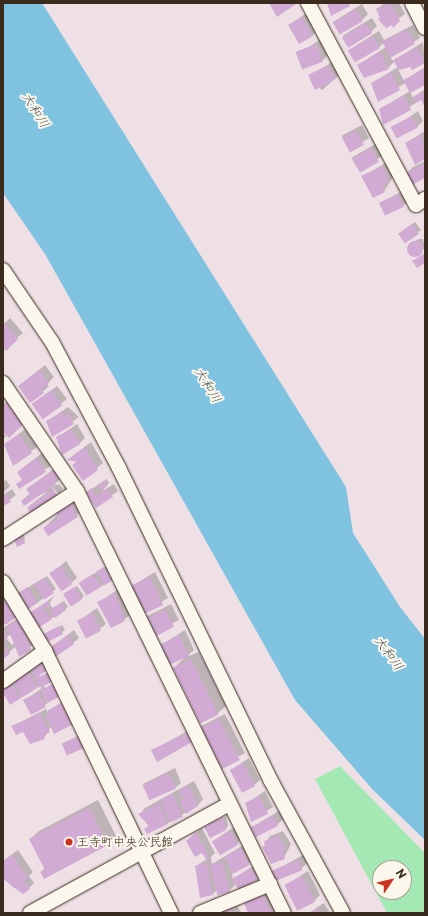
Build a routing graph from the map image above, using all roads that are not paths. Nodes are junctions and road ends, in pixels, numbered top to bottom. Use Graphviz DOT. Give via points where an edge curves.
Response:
graph roads {
  1 [pos="308,3"];
  2 [pos="412,3"];
  3 [pos="425,28"];
  4 [pos="425,199"];
  5 [pos="3,270"];
  6 [pos="3,382"];
  7 [pos="77,491"];
  8 [pos="3,539"];
  9 [pos="3,582"];
  10 [pos="45,652"];
  11 [pos="3,681"];
  12 [pos="229,804"];
  13 [pos="143,854"];
  14 [pos="270,884"];
  15 [pos="30,913"];
  16 [pos="171,913"];
  17 [pos="200,913"];
  18 [pos="284,913"];
  19 [pos="343,913"];
  1 -- 4 [label="street" via="416,205"];
  2 -- 3 [label="street"];
  5 -- 19 [label="street" via="52,342 116,461 271,781"];
  6 -- 7 [label="street"];
  7 -- 8 [label="street"];
  7 -- 12 [label="street"];
  9 -- 10 [label="street"];
  10 -- 11 [label="street"];
  10 -- 13 [label="street"];
  12 -- 13 [label="street"];
  12 -- 14 [label="street"];
  13 -- 15 [label="street"];
  13 -- 16 [label="street"];
  14 -- 17 [label="street"];
  14 -- 18 [label="street"];
}
